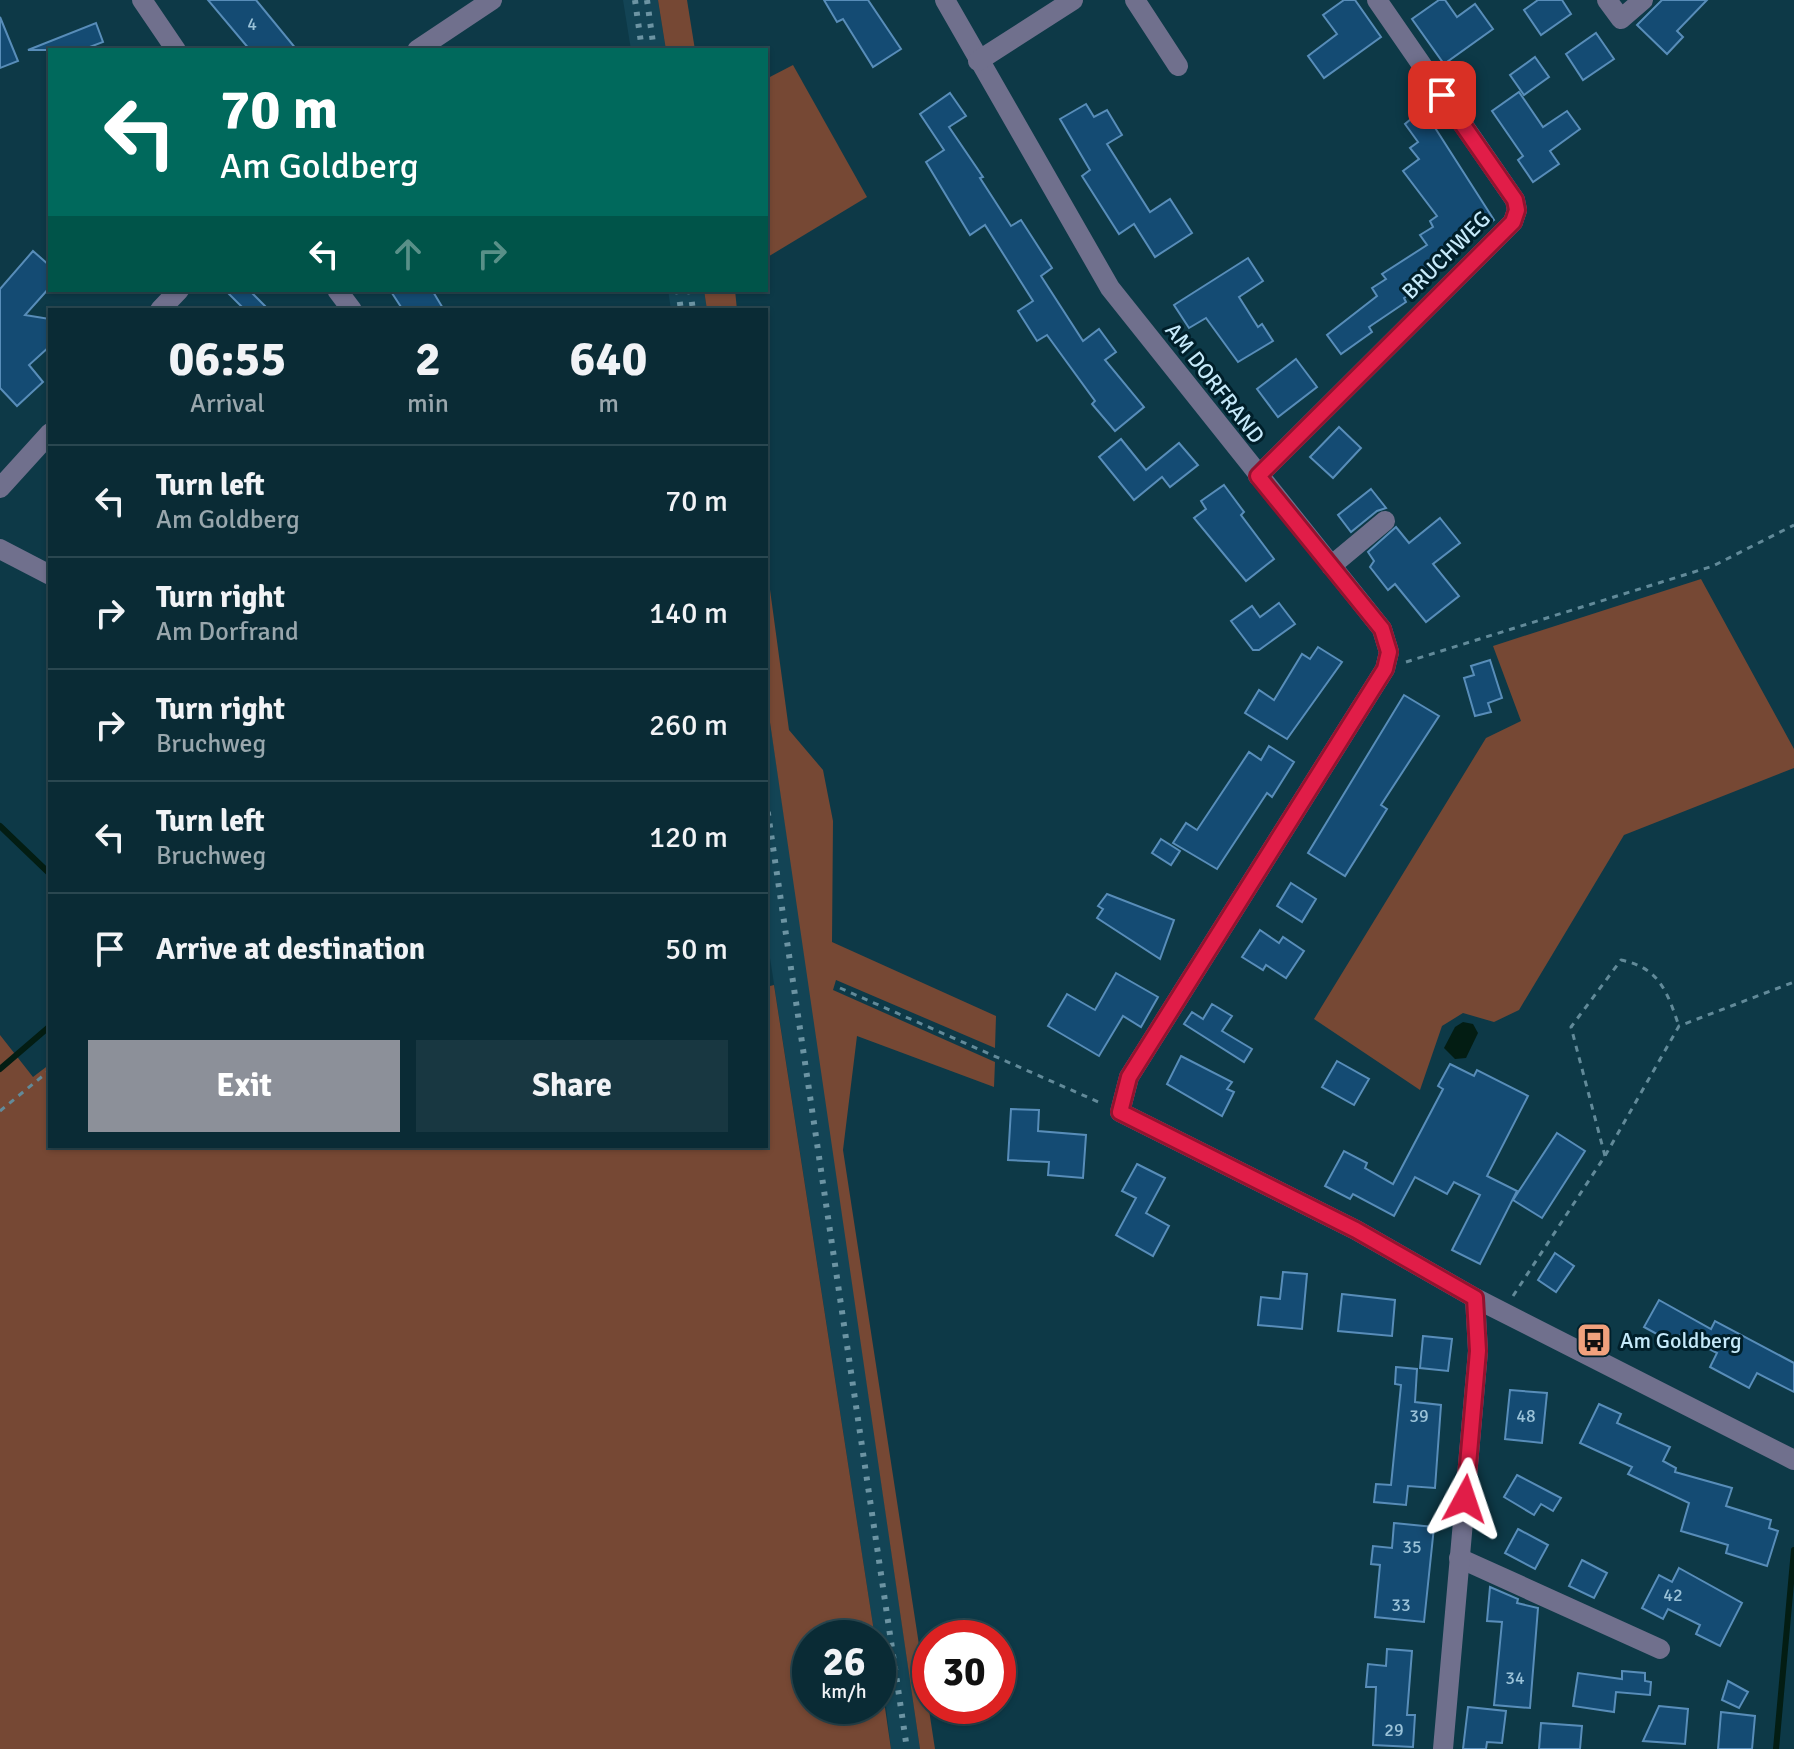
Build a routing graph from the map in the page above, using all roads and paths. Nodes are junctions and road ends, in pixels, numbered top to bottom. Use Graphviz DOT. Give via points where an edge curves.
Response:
graph roads {
  1 [pos="142,0"];
  2 [pos="492,0"];
  3 [pos="945,0"];
  4 [pos="1073,0"];
  5 [pos="1135,0"];
  6 [pos="1377,0"];
  7 [pos="1607,0"];
  8 [pos="1643,0"];
  9 [pos="175,48"];
  10 [pos="420,48"];
  11 [pos="978,61"];
  12 [pos="1178,66"];
  13 [pos="177,292"];
  14 [pos="162,308"];
  15 [pos="48,435"];
  16 [pos="1258,476"];
  17 [pos="0,488"];
  18 [pos="1385,521"];
  19 [pos="1794,525"];
  20 [pos="0,549"];
  21 [pos="1331,566"];
  22 [pos="48,574"];
  23 [pos="1385,669"];
  24 [pos="1794,982"];
  25 [pos="840,988"];
  26 [pos="1679,1026"];
  27 [pos="48,1072"];
  28 [pos="0,1111"];
  29 [pos="1120,1112"];
  30 [pos="1605,1156"];
  31 [pos="1475,1298"];
  32 [pos="1504,1311"];
  33 [pos="1794,1460"];
  34 [pos="1459,1558"];
  35 [pos="1660,1649"];
  36 [pos="1443,1749"];
  1 -- 9 [label="street"];
  2 -- 10 [label="street"];
  3 -- 11 [label="street, AM DORFRAND"];
  4 -- 11 [label="street"];
  5 -- 12 [label="street"];
  6 -- 16 [label="street, BRUCHWEG" via="1517,210 1513,222"];
  7 -- 8 [label="street" via="1621,19"];
  11 -- 16 [label="street, AM DORFRAND" via="1110,288"];
  13 -- 14 [label="street"];
  15 -- 17 [label="street"];
  16 -- 21 [label="street, AM DORFRAND"];
  18 -- 21 [label="street"];
  19 -- 23 [label="path" via="1713,566"];
  20 -- 22 [label="street"];
  21 -- 23 [label="street, AM DORFRAND" via="1382,629 1389,652"];
  23 -- 29 [label="street" via="1129,1077"];
  24 -- 26 [label="path"];
  25 -- 29 [label="path"];
  26 -- 30 [label="path"];
  26 -- 30 [label="path" via="1666,990 1644,965 1621,960 1571,1027"];
  27 -- 28 [label="path"];
  29 -- 31 [label="street" via="1356,1230"];
  30 -- 32 [label="path"];
  31 -- 32 [label="street"];
  31 -- 34 [label="street" via="1478,1351"];
  32 -- 33 [label="street"];
  34 -- 35 [label="street"];
  34 -- 36 [label="street"];
}
